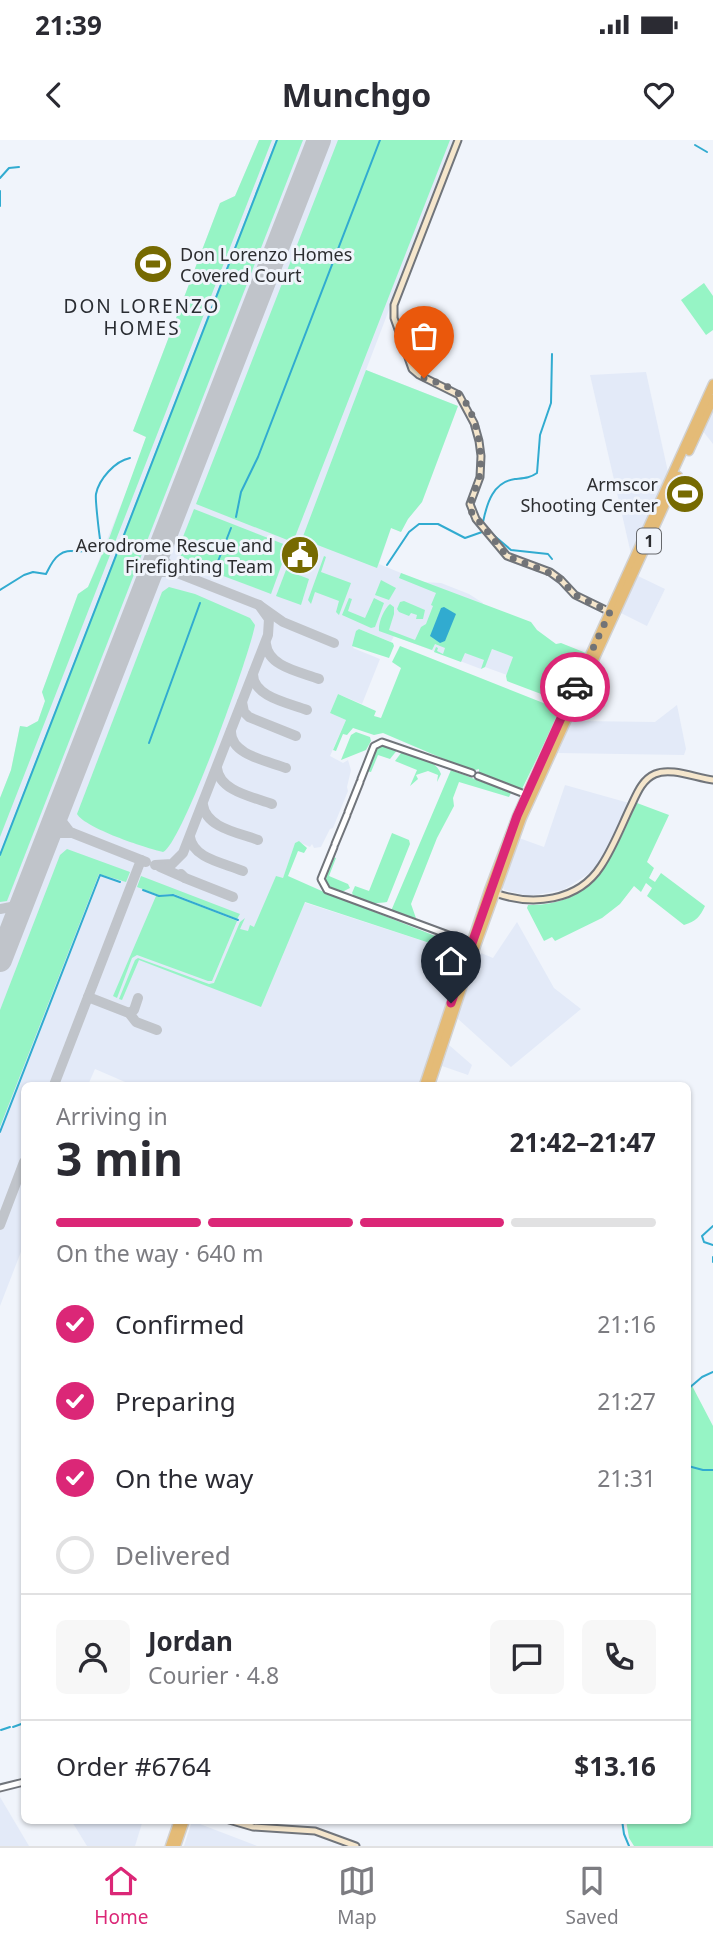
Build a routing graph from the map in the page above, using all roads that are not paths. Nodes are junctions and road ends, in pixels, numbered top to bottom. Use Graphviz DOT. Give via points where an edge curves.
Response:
graph roads {
  1 [pos="458,140"];
  2 [pos="713,384"];
  3 [pos="713,399"];
  4 [pos="623,592"];
  5 [pos="610,612"];
  6 [pos="593,654"];
  7 [pos="569,710"];
  8 [pos="713,780"];
  9 [pos="529,796"];
  10 [pos="495,893"];
  11 [pos="473,945"];
  12 [pos="425,1082"];
  13 [pos="431,1082"];
  14 [pos="21,1783"];
  15 [pos="0,1788"];
  16 [pos="178,1824"];
  17 [pos="183,1824"];
  18 [pos="243,1824"];
  19 [pos="178,1833"];
  20 [pos="170,1846"];
  21 [pos="176,1846"];
  22 [pos="356,1846"];
  1 -- 5 [label="main road" via="393,312 412,369 459,395 474,424 480,442 480,472 470,507 478,522 513,560 557,576 575,595"];
  2 -- 4 [label="highway, 1"];
  3 -- 4 [label="highway, 1"];
  4 -- 5 [label="highway, 1"];
  4 -- 6 [label="highway, 1"];
  5 -- 6 [label="highway, 1"];
  6 -- 7 [label="highway, 1"];
  6 -- 7 [label="highway, 1"];
  7 -- 9 [label="highway, 1"];
  8 -- 10 [label="main road" via="665,772 648,778 601,866 571,892 538,901"];
  9 -- 10 [label="highway, 1"];
  9 -- 11 [label="highway, 1" via="497,867"];
  9 -- 11 [label="street" via="382,742 374,746 321,879 327,890"];
  10 -- 11 [label="highway, 1"];
  11 -- 12 [label="highway, 1"];
  11 -- 13 [label="highway, 1"];
  14 -- 15 [label="street"];
  16 -- 19 [label="highway"];
  17 -- 19 [label="highway"];
  18 -- 22 [label="main road" via="315,1831"];
  19 -- 20 [label="highway"];
  19 -- 21 [label="highway"];
}
